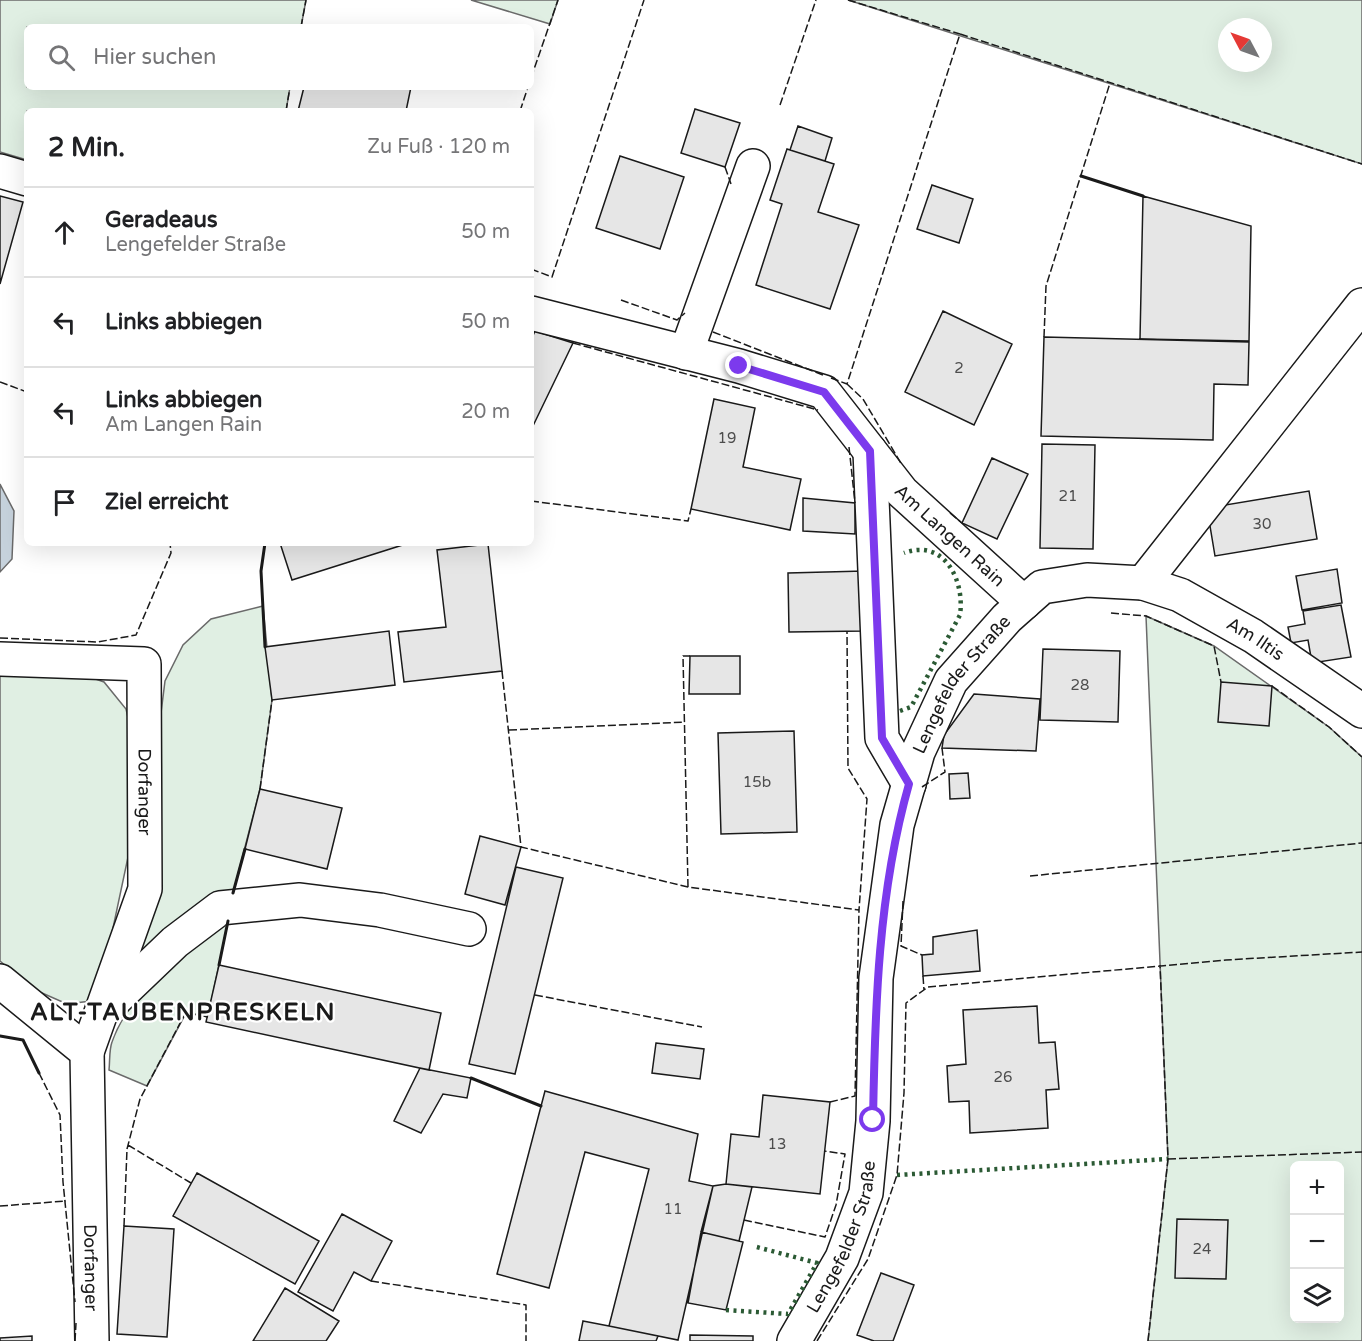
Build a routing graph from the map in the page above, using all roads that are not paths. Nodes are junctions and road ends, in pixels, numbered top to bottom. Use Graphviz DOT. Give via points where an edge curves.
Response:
graph roads {
  1 [pos="753,166"];
  2 [pos="0,171"];
  3 [pos="24,177"];
  4 [pos="1362,305"];
  5 [pos="534,314"];
  6 [pos="686,353"];
  7 [pos="870,451"];
  8 [pos="1143,583"];
  9 [pos="1024,603"];
  10 [pos="0,658"];
  11 [pos="1362,711"];
  12 [pos="909,784"];
  13 [pos="469,928"];
  14 [pos="0,981"];
  15 [pos="102,1012"];
  16 [pos="87,1052"];
  17 [pos="92,1341"];
  18 [pos="794,1341"];
  1 -- 6 [label="street"];
  2 -- 3 [label="street"];
  4 -- 8 [label="street"];
  5 -- 6 [label="street, Am Langen Rain"];
  6 -- 7 [label="street, Am Langen Rain" via="824,392"];
  7 -- 9 [label="street, Am Langen Rain" via="902,492"];
  7 -- 12 [label="street" via="882,738"];
  8 -- 9 [label="street, Lengefelder Straße" via="1087,580 1042,587"];
  8 -- 11 [label="street, Am Iltis" via="1180,595 1253,636"];
  9 -- 12 [label="street, Lengefelder Straße" via="951,681 918,752"];
  10 -- 15 [label="street, Dorfanger" via="144,664 145,889"];
  12 -- 18 [label="street, Lengefelder Straße" via="897,825 876,978 873,1120 866,1193 842,1258"];
  13 -- 15 [label="street" via="380,910 300,900 220,908 175,942"];
  14 -- 16 [label="street"];
  15 -- 16 [label="street, Dorfanger"];
  16 -- 17 [label="street, Dorfanger"];
}
